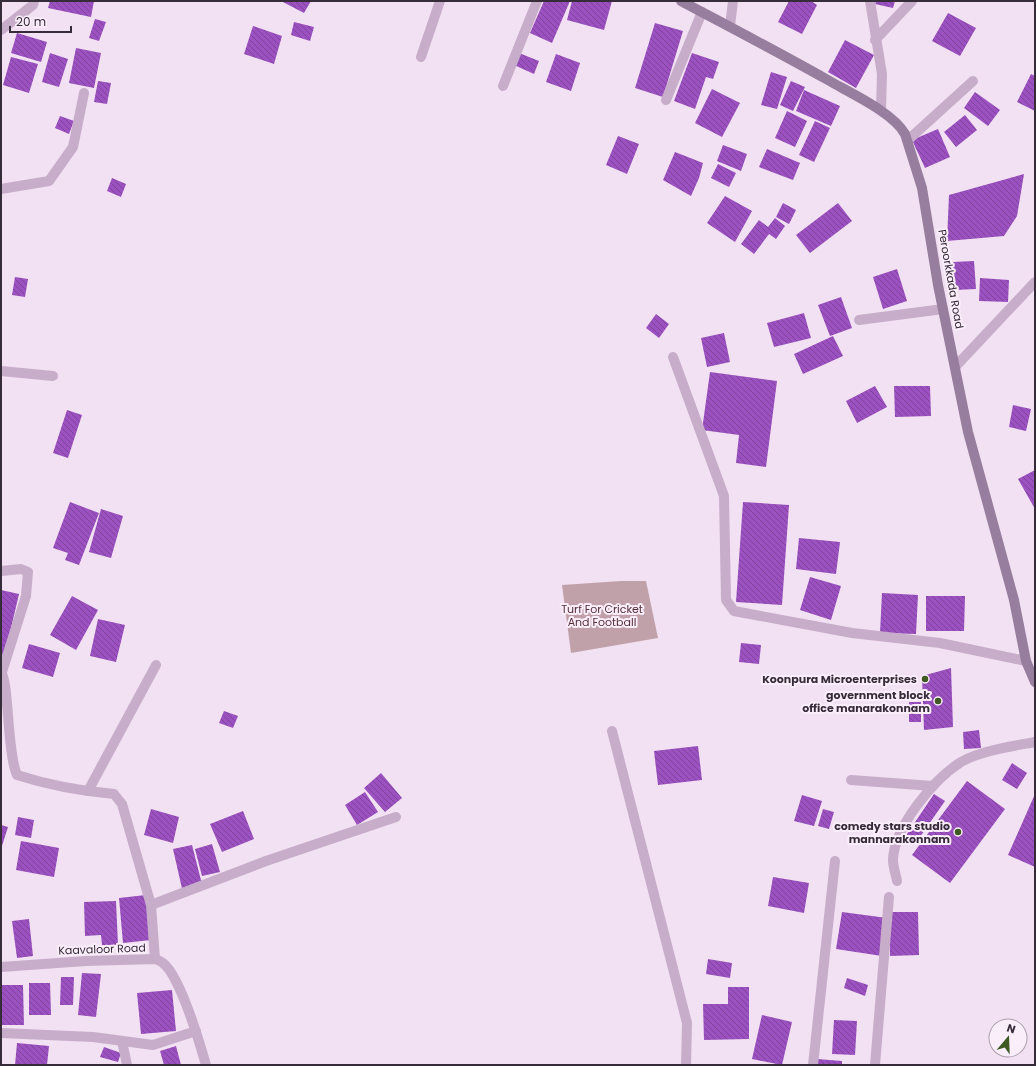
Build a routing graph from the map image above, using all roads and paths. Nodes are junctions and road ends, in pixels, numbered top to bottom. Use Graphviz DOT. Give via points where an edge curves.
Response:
graph roads {
  1 [pos="34,1"];
  2 [pos="440,1"];
  3 [pos="537,1"];
  4 [pos="681,1"];
  5 [pos="733,1"];
  6 [pos="870,1"];
  7 [pos="912,1"];
  8 [pos="702,12"];
  9 [pos="730,26"];
  10 [pos="1,30"];
  11 [pos="875,40"];
  12 [pos="421,57"];
  13 [pos="973,81"];
  14 [pos="504,86"];
  15 [pos="84,93"];
  16 [pos="666,100"];
  17 [pos="881,110"];
  18 [pos="908,140"];
  19 [pos="1,189"];
  20 [pos="1035,282"];
  21 [pos="943,309"];
  22 [pos="858,320"];
  23 [pos="673,358"];
  24 [pos="955,367"];
  25 [pos="1,371"];
  26 [pos="53,376"];
  27 [pos="1,571"];
  28 [pos="1026,661"];
  29 [pos="156,665"];
  30 [pos="2,672"];
  31 [pos="1035,682"];
  32 [pos="612,731"];
  33 [pos="1035,742"];
  34 [pos="851,780"];
  35 [pos="933,786"];
  36 [pos="88,792"];
  37 [pos="396,817"];
  38 [pos="835,861"];
  39 [pos="897,881"];
  40 [pos="889,897"];
  41 [pos="152,906"];
  42 [pos="155,959"];
  43 [pos="1,967"];
  44 [pos="196,1031"];
  45 [pos="1,1032"];
  46 [pos="122,1041"];
  47 [pos="127,1065"];
  48 [pos="206,1065"];
  49 [pos="686,1065"];
  50 [pos="813,1065"];
  51 [pos="875,1065"];
  1 -- 10 [label="street" via="33,5"];
  2 -- 12 [label="street"];
  3 -- 14 [label="street"];
  4 -- 8 [label="main road, Peroorkkada Road"];
  5 -- 9 [label="street"];
  6 -- 11 [label="street"];
  7 -- 11 [label="street"];
  8 -- 9 [label="main road, Peroorkkada Road"];
  8 -- 16 [label="street"];
  9 -- 17 [label="main road, Peroorkkada Road"];
  11 -- 17 [label="street" via="882,74"];
  13 -- 18 [label="street"];
  15 -- 19 [label="street" via="73,147 49,181"];
  17 -- 18 [label="main road, Peroorkkada Road" via="903,130"];
  18 -- 21 [label="main road, Peroorkkada Road" via="922,188"];
  20 -- 24 [label="street"];
  21 -- 22 [label="street"];
  21 -- 24 [label="main road, Peroorkkada Road"];
  23 -- 28 [label="street" via="724,496 726,600 734,611 852,633 940,643"];
  24 -- 28 [label="main road, Peroorkkada Road" via="968,432 1014,600"];
  25 -- 26 [label="street"];
  27 -- 30 [label="street" via="21,569 28,572 26,596"];
  28 -- 31 [label="main road, Peroorkkada Road"];
  29 -- 36 [label="street"];
  30 -- 36 [label="street" via="11,754 17,775"];
  32 -- 49 [label="street" via="687,1023"];
  33 -- 35 [label="street" via="996,750 962,762"];
  34 -- 35 [label="street"];
  35 -- 39 [label="street" via="911,815 898,838 893,860"];
  36 -- 41 [label="street" via="114,794 122,804"];
  37 -- 41 [label="street" via="266,862"];
  38 -- 50 [label="street"];
  40 -- 51 [label="street"];
  41 -- 42 [label="street"];
  42 -- 43 [label="street, Kaavaloor Road" via="86,960"];
  42 -- 44 [label="street, Kaavaloor Road" via="164,963 172,976"];
  44 -- 46 [label="street" via="153,1045"];
  44 -- 48 [label="street, Kaavaloor Road"];
  45 -- 46 [label="street"];
  46 -- 47 [label="street"];
}
